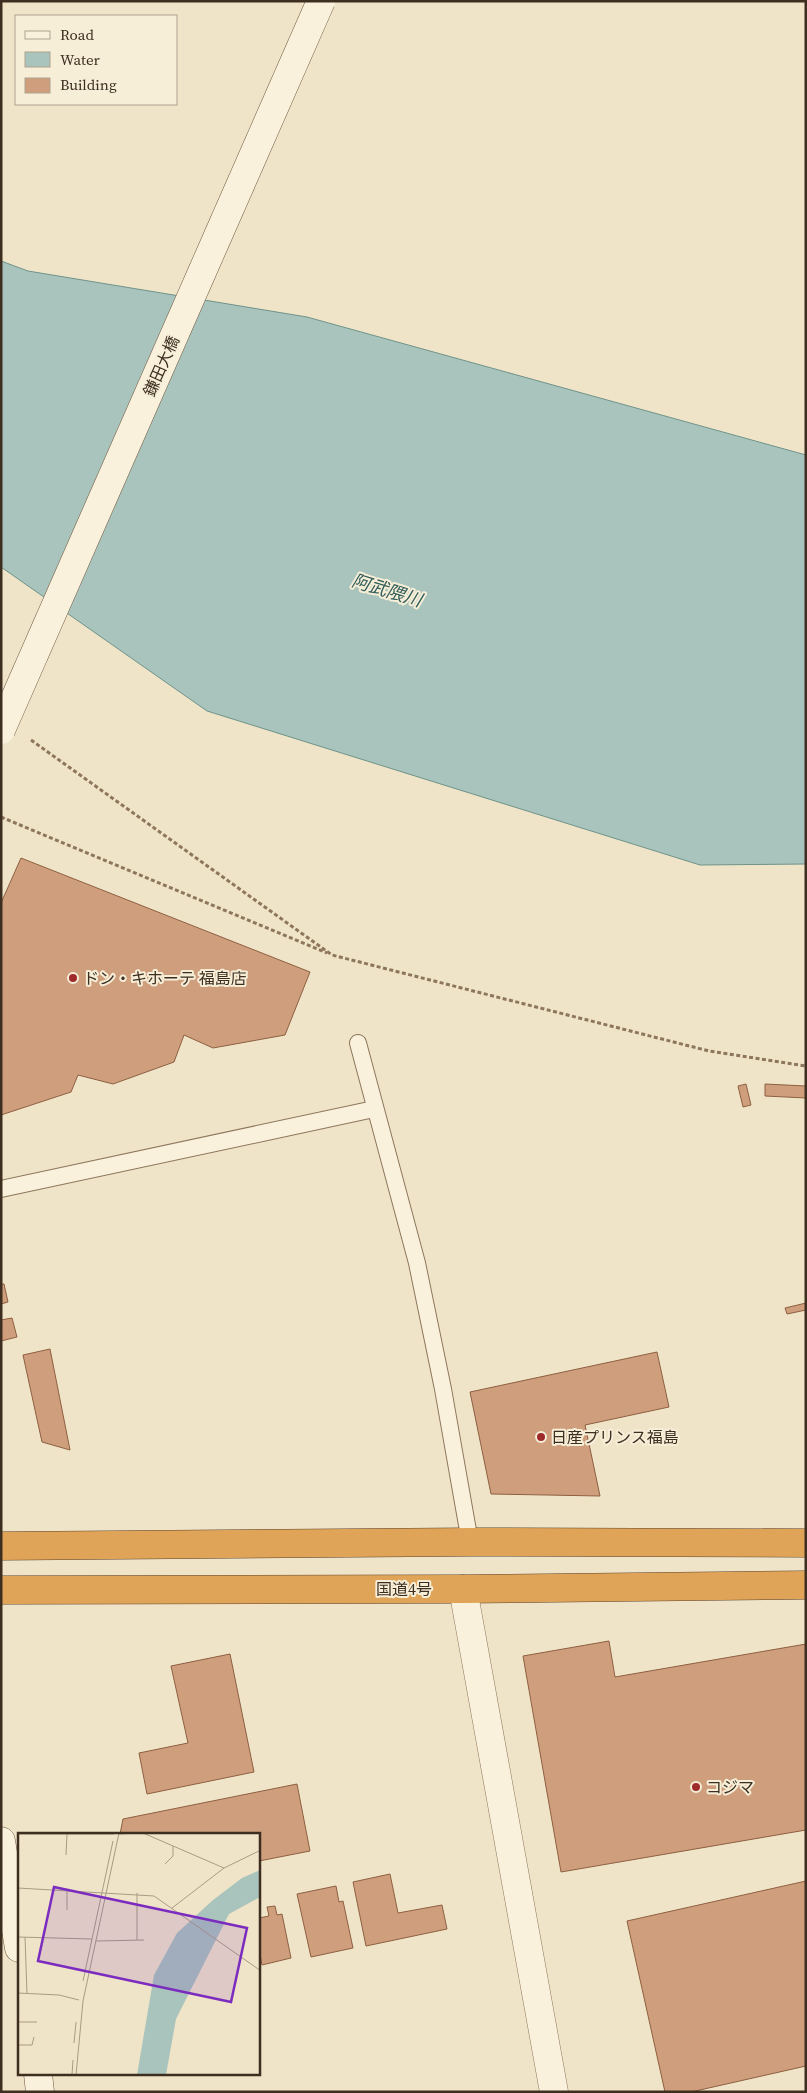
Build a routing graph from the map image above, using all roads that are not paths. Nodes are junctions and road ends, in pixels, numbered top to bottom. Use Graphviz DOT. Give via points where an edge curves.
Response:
graph roads {
  1 [pos="320,1"];
  2 [pos="13,733"];
  3 [pos="358,1043"];
  4 [pos="374,1109"];
  5 [pos="1,1189"];
  6 [pos="470,1542"];
  7 [pos="806,1542"];
  8 [pos="1,1546"];
  9 [pos="806,1585"];
  10 [pos="463,1589"];
  11 [pos="1,1590"];
  12 [pos="1,1841"];
  13 [pos="18,1942"];
  14 [pos="38,2076"];
  15 [pos="40,2092"];
  16 [pos="554,2092"];
  1 -- 2 [label="street, 鎌田大橋, bridge"];
  3 -- 4 [label="lane"];
  4 -- 5 [label="lane"];
  4 -- 6 [label="lane" via="417,1263"];
  6 -- 7 [label="highway"];
  6 -- 8 [label="highway"];
  9 -- 10 [label="highway, 国道4号"];
  10 -- 11 [label="highway, 国道4号"];
  10 -- 16 [label="street"];
  12 -- 13 [label="street"];
  14 -- 15 [label="street"];
}
